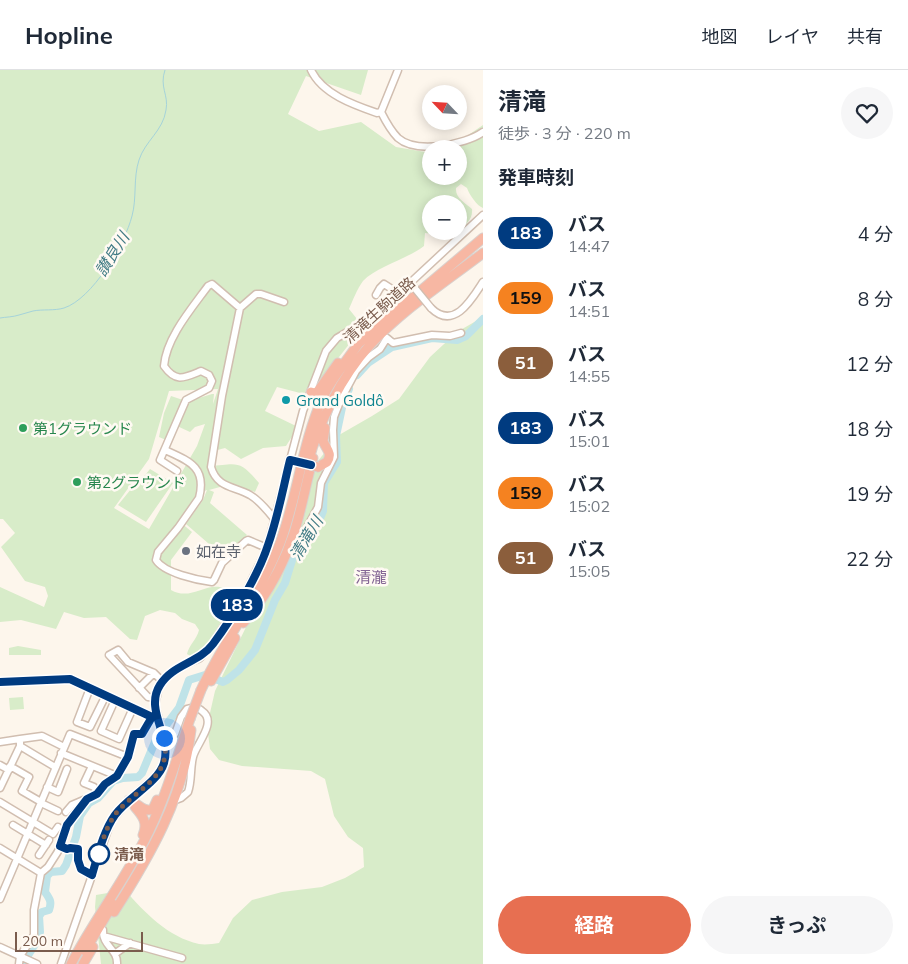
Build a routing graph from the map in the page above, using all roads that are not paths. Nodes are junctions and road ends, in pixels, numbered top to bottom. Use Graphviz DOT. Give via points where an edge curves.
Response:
graph roads {
  1 [pos="311,70"];
  2 [pos="398,70"];
  3 [pos="380,112"];
  4 [pos="483,132"];
  5 [pos="483,216"];
  6 [pos="483,238"];
  7 [pos="483,253"];
  8 [pos="483,282"];
  9 [pos="411,284"];
  10 [pos="398,293"];
  11 [pos="376,295"];
  12 [pos="284,302"];
  13 [pos="240,308"];
  14 [pos="379,327"];
  15 [pos="461,333"];
  16 [pos="343,384"];
  17 [pos="310,392"];
  18 [pos="325,424"];
  19 [pos="325,446"];
  20 [pos="165,450"];
  21 [pos="316,450"];
  22 [pos="294,461"];
  23 [pos="177,471"];
  24 [pos="275,520"];
  25 [pos="290,544"];
  26 [pos="267,548"];
  27 [pos="243,623"];
  28 [pos="154,674"];
  29 [pos="0,682"];
  30 [pos="163,682"];
  31 [pos="90,688"];
  32 [pos="139,688"];
  33 [pos="203,692"];
  34 [pos="106,695"];
  35 [pos="156,698"];
  36 [pos="116,700"];
  37 [pos="133,708"];
  38 [pos="156,717"];
  39 [pos="193,719"];
  40 [pos="191,730"];
  41 [pos="164,737"];
  42 [pos="0,742"];
  43 [pos="20,743"];
  44 [pos="181,746"];
  45 [pos="62,750"];
  46 [pos="128,757"];
  47 [pos="0,765"];
  48 [pos="92,766"];
  49 [pos="55,767"];
  50 [pos="10,768"];
  51 [pos="67,769"];
  52 [pos="117,776"];
  53 [pos="47,787"];
  54 [pos="0,788"];
  55 [pos="181,792"];
  56 [pos="97,794"];
  57 [pos="87,799"];
  58 [pos="129,800"];
  59 [pos="0,802"];
  60 [pos="41,802"];
  61 [pos="58,811"];
  62 [pos="66,812"];
  63 [pos="33,821"];
  64 [pos="12,825"];
  65 [pos="58,826"];
  66 [pos="28,834"];
  67 [pos="60,846"];
  68 [pos="0,848"];
  69 [pos="39,854"];
  70 [pos="17,859"];
  71 [pos="126,872"];
  72 [pos="40,873"];
  73 [pos="92,875"];
  74 [pos="0,899"];
  75 [pos="105,934"];
  76 [pos="130,943"];
  77 [pos="107,946"];
  78 [pos="0,947"];
  79 [pos="92,948"];
  80 [pos="116,954"];
  81 [pos="20,956"];
  82 [pos="182,958"];
  83 [pos="71,963"];
  84 [pos="19,964"];
  85 [pos="37,964"];
  86 [pos="117,964"];
  1 -- 3 [label="street" via="339,97"];
  2 -- 3 [label="street"];
  3 -- 4 [label="street" via="399,139 410,144 446,145"];
  5 -- 9 [label="street"];
  6 -- 14 [label="highway, 清滝生駒道路"];
  7 -- 16 [label="highway, 清滝生駒道路" via="386,329 369,346"];
  8 -- 9 [label="street, bridge" via="461,311 445,316 436,313"];
  9 -- 10 [label="street"];
  10 -- 11 [label="street" via="384,284"];
  10 -- 17 [label="street" via="332,343"];
  12 -- 13 [label="street" via="256,294"];
  13 -- 20 [label="street" via="212,284 171,340 164,366 172,376 186,377 201,371 212,381 209,388 186,400"];
  13 -- 24 [label="street" via="211,467 220,483 250,495"];
  14 -- 17 [label="highway" via="356,341 318,391"];
  14 -- 33 [label="highway, 清滝生駒道路" via="359,343 324,394 304,453 280,544 224,645"];
  15 -- 25 [label="street" via="393,343 387,338 356,371 336,410 334,457 321,483 317,511 304,533 293,545"];
  16 -- 18 [label="highway"];
  16 -- 27 [label="highway, 清滝生駒道路" via="310,454 281,554"];
  17 -- 22 [label="street" via="303,411"];
  18 -- 19 [label="highway" via="322,438"];
  18 -- 21 [label="highway"];
  19 -- 21 [label="highway"];
  19 -- 22 [label="highway, bridge" via="328,459 318,467"];
  20 -- 23 [label="street" via="160,460"];
  20 -- 26 [label="street" via="189,461 198,471 200,493 158,552 158,564 187,577 212,582 222,563 246,541"];
  21 -- 25 [label="highway"];
  22 -- 24 [label="street"];
  24 -- 26 [label="street"];
  25 -- 27 [label="highway" via="259,606"];
  26 -- 30 [label="street" via="248,588 212,645 200,658 179,667"];
  27 -- 33 [label="highway, 清滝生駒道路"];
  28 -- 30 [label="street"];
  28 -- 32 [label="street"];
  28 -- 32 [label="street" via="128,662 118,650 109,655"];
  29 -- 31 [label="street" via="70,679"];
  30 -- 35 [label="street"];
  31 -- 34 [label="street"];
  31 -- 34 [label="street" via="77,722 90,727"];
  32 -- 35 [label="street" via="148,697"];
  33 -- 39 [label="highway, 清滝生駒道路"];
  34 -- 36 [label="street"];
  35 -- 38 [label="street"];
  36 -- 37 [label="street"];
  36 -- 37 [label="street" via="101,731 119,739"];
  37 -- 38 [label="street"];
  38 -- 41 [label="street"];
  38 -- 46 [label="street" via="142,734 134,734"];
  39 -- 40 [label="highway, 清滝生駒道路"];
  39 -- 44 [label="highway, 清滝生駒道路"];
  40 -- 55 [label="highway"];
  40 -- 83 [label="highway, 清滝生駒道路" via="165,809 148,844"];
  41 -- 55 [label="street" via="175,734 187,709 197,708 207,716 208,724 193,755 190,787 188,792"];
  41 -- 58 [label="street" via="166,753 161,770"];
  42 -- 43 [label="street"];
  43 -- 45 [label="street" via="42,736"];
  43 -- 49 [label="street"];
  43 -- 50 [label="street"];
  44 -- 58 [label="highway" via="152,809 145,810"];
  44 -- 71 [label="highway, 清滝生駒道路" via="155,818"];
  45 -- 46 [label="street" via="70,734"];
  45 -- 48 [label="street"];
  45 -- 49 [label="street"];
  46 -- 52 [label="street"];
  47 -- 50 [label="street"];
  48 -- 52 [label="street"];
  48 -- 56 [label="street" via="84,783 94,787"];
  49 -- 53 [label="street"];
  50 -- 54 [label="street"];
  50 -- 60 [label="street" via="30,777 22,791"];
  51 -- 53 [label="street" via="58,792"];
  52 -- 56 [label="street"];
  53 -- 60 [label="street"];
  55 -- 75 [label="highway" via="173,801 150,852"];
  56 -- 57 [label="street"];
  57 -- 62 [label="street" via="75,803"];
  57 -- 67 [label="street" via="67,825"];
  58 -- 71 [label="highway" via="146,824"];
  58 -- 73 [label="street" via="111,822"];
  59 -- 63 [label="street"];
  60 -- 61 [label="street"];
  60 -- 63 [label="street"];
  63 -- 65 [label="street" via="53,834"];
  63 -- 66 [label="street"];
  64 -- 66 [label="street"];
  66 -- 69 [label="street" via="47,842"];
  66 -- 70 [label="street"];
  67 -- 72 [label="street" via="48,867"];
  67 -- 73 [label="street" via="78,849 81,869"];
  68 -- 70 [label="street"];
  70 -- 72 [label="street"];
  70 -- 74 [label="street"];
  71 -- 83 [label="highway, 清滝生駒道路"];
  72 -- 81 [label="street" via="34,910 35,931"];
  73 -- 83 [label="street"];
  75 -- 76 [label="street"];
  75 -- 77 [label="street"];
  75 -- 79 [label="highway"];
  76 -- 80 [label="street"];
  76 -- 82 [label="street"];
  77 -- 79 [label="street"];
  77 -- 80 [label="street"];
  78 -- 81 [label="street"];
  79 -- 83 [label="highway"];
  80 -- 86 [label="street"];
  81 -- 84 [label="street"];
  81 -- 85 [label="street"];
}
